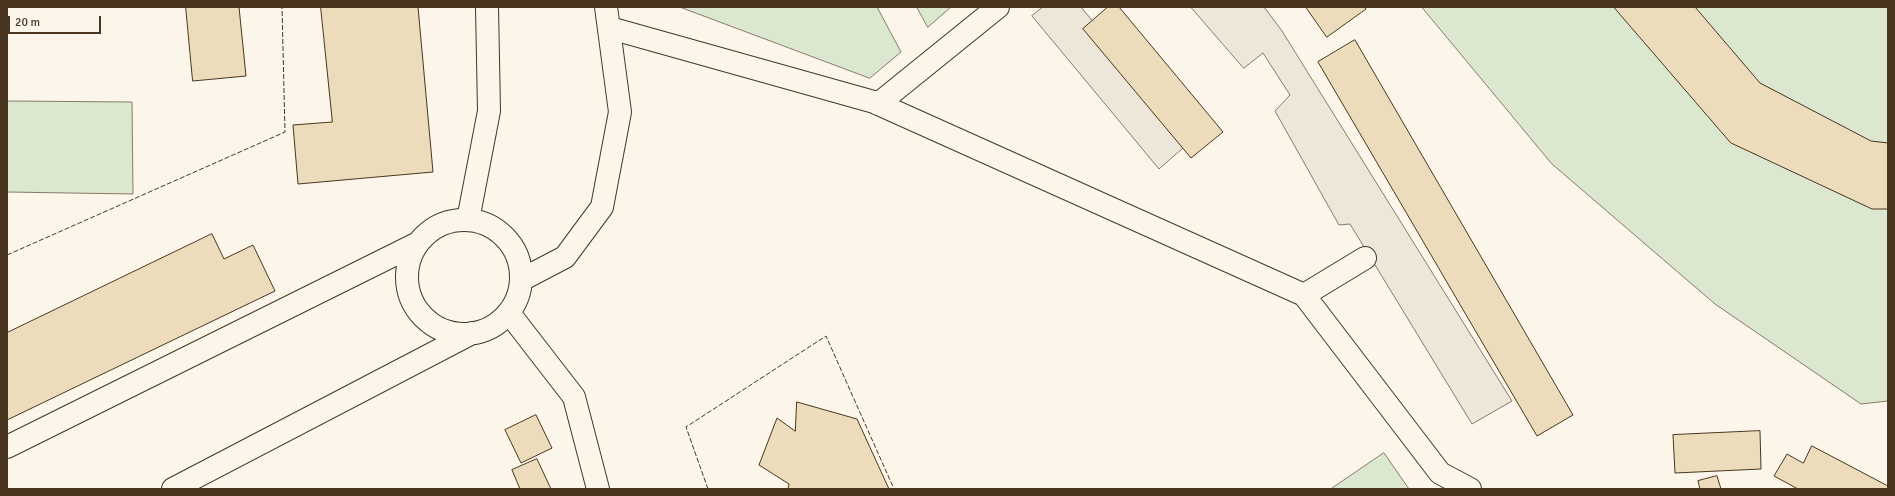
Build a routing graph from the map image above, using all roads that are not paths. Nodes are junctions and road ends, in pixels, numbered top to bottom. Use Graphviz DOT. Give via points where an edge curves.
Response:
graph roads {
  1 [pos="488,7"];
  2 [pos="606,7"];
  3 [pos="998,7"];
  4 [pos="610,28"];
  5 [pos="878,104"];
  6 [pos="468,220"];
  7 [pos="418,243"];
  8 [pos="1365,258"];
  9 [pos="521,280"];
  10 [pos="1304,295"];
  11 [pos="509,313"];
  12 [pos="472,333"];
  13 [pos="7,447"];
  14 [pos="173,489"];
  15 [pos="598,489"];
  16 [pos="1470,489"];
  1 -- 6 [label="street" via="489,111"];
  2 -- 4 [label="street"];
  3 -- 5 [label="street"];
  4 -- 5 [label="street"];
  4 -- 9 [label="street" via="620,112 602,207 566,257"];
  5 -- 10 [label="street"];
  6 -- 7 [label="street" via="444,224 432,230"];
  6 -- 9 [label="street" via="486,224 501,233 512,246 520,262"];
  7 -- 12 [label="street" via="410,258 407,275 409,293 417,309 429,322 444,330 462,334"];
  7 -- 13 [label="street"];
  8 -- 10 [label="street"];
  9 -- 11 [label="street" via="517,297"];
  10 -- 16 [label="street" via="1440,473"];
  11 -- 12 [label="street" via="480,333"];
  11 -- 15 [label="street" via="574,398"];
  12 -- 14 [label="street"];
}
